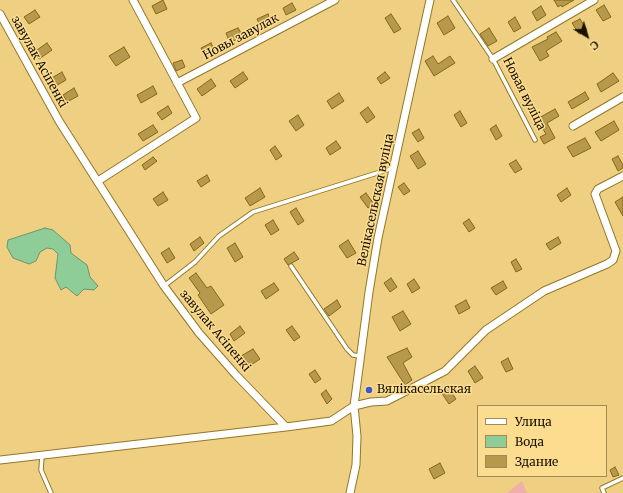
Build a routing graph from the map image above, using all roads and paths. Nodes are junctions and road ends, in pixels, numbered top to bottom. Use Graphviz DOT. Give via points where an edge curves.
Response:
graph roads {
  1 [pos="335,0"];
  2 [pos="430,0"];
  3 [pos="453,0"];
  4 [pos="594,0"];
  5 [pos="135,1"];
  6 [pos="0,14"];
  7 [pos="493,58"];
  8 [pos="177,83"];
  9 [pos="623,97"];
  10 [pos="573,126"];
  11 [pos="535,140"];
  12 [pos="394,167"];
  13 [pos="622,178"];
  14 [pos="98,181"];
  15 [pos="290,266"];
  16 [pos="164,286"];
  17 [pos="362,356"];
  18 [pos="354,406"];
  19 [pos="286,427"];
  20 [pos="42,456"];
  21 [pos="0,460"];
  22 [pos="623,478"];
  23 [pos="51,493"];
  24 [pos="350,493"];
  25 [pos="604,493"];
  1 -- 8 [label="street, Новы завулак"];
  2 -- 12 [label="street, Велікасельская вуліца"];
  3 -- 7 [label="lane, Новая вуліца"];
  4 -- 7 [label="street, Новая вуліца"];
  5 -- 8 [label="street"];
  6 -- 14 [label="street, завулак Асіпенкі" via="59,121"];
  7 -- 11 [label="lane, Новая вуліца"];
  8 -- 14 [label="street" via="196,118"];
  9 -- 10 [label="street"];
  12 -- 16 [label="lane" via="253,212 219,236 195,262"];
  12 -- 17 [label="street, Велікасельская вуліца" via="378,238"];
  13 -- 18 [label="street" via="598,189 595,194 616,251 613,260 544,291 486,330 445,371 387,401"];
  14 -- 16 [label="street, завулак Асіпенкі"];
  15 -- 17 [label="lane" via="348,349 353,355"];
  16 -- 19 [label="street, завулак Асіпенкі" via="199,333"];
  17 -- 18 [label="street, Велікасельская вуліца"];
  18 -- 19 [label="street" via="331,421"];
  18 -- 24 [label="street, Велікасельская вуліца" via="356,465"];
  19 -- 20 [label="street"];
  20 -- 21 [label="street"];
  20 -- 23 [label="lane" via="41,470"];
  22 -- 25 [label="lane" via="602,488"];
}
